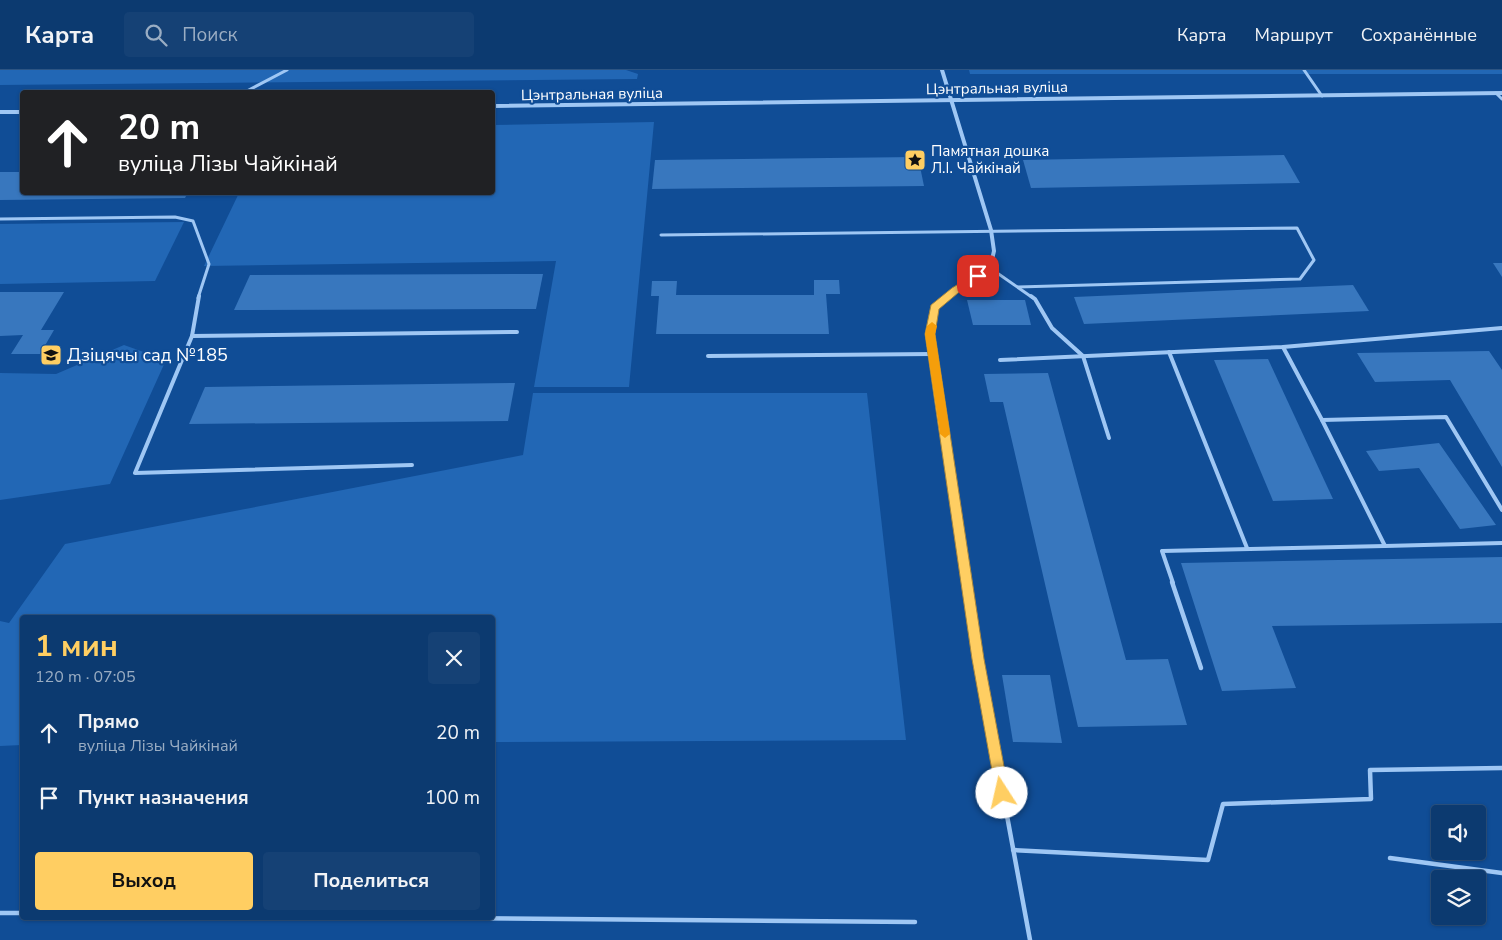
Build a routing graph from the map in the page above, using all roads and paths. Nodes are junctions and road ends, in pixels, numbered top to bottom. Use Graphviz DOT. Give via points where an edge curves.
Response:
graph roads {
  1 [pos="287,70"];
  2 [pos="942,70"];
  3 [pos="1304,70"];
  4 [pos="249,90"];
  5 [pos="1496,93"];
  6 [pos="1502,93"];
  7 [pos="1322,96"];
  8 [pos="1502,99"];
  9 [pos="951,100"];
  10 [pos="495,106"];
  11 [pos="0,112"];
  12 [pos="20,112"];
  13 [pos="0,219"];
  14 [pos="990,230"];
  15 [pos="661,235"];
  16 [pos="990,268"];
  17 [pos="1018,287"];
  18 [pos="1502,328"];
  19 [pos="517,332"];
  20 [pos="192,336"];
  21 [pos="1283,347"];
  22 [pos="1168,352"];
  23 [pos="933,354"];
  24 [pos="708,356"];
  25 [pos="1083,356"];
  26 [pos="1000,360"];
  27 [pos="1322,420"];
  28 [pos="1109,438"];
  29 [pos="412,465"];
  30 [pos="1502,510"];
  31 [pos="1502,543"];
  32 [pos="1385,546"];
  33 [pos="1248,548"];
  34 [pos="978,659"];
  35 [pos="1201,668"];
  36 [pos="1502,768"];
  37 [pos="1013,850"];
  38 [pos="1390,858"];
  39 [pos="1502,873"];
  40 [pos="0,913"];
  41 [pos="20,913"];
  42 [pos="495,918"];
  43 [pos="915,922"];
  44 [pos="1030,940"];
  1 -- 4 [label="lane"];
  2 -- 9 [label="street"];
  3 -- 7 [label="lane"];
  5 -- 6 [label="street, Цэнтральная вуліца"];
  5 -- 7 [label="street, Цэнтральная вуліца"];
  5 -- 8 [label="lane"];
  7 -- 9 [label="street, Цэнтральная вуліца"];
  9 -- 10 [label="street, Цэнтральная вуліца"];
  9 -- 14 [label="street"];
  11 -- 12 [label="street"];
  13 -- 20 [label="lane" via="175,217 193,221 209,264 198,298"];
  14 -- 15 [label="lane"];
  14 -- 16 [label="street" via="994,250"];
  14 -- 17 [label="lane" via="1297,228 1314,260 1300,279"];
  16 -- 17 [label="lane"];
  16 -- 23 [label="street" via="934,308 930,334"];
  17 -- 25 [label="lane" via="1036,299 1052,328"];
  18 -- 21 [label="lane"];
  19 -- 20 [label="lane"];
  20 -- 29 [label="lane" via="135,473"];
  21 -- 22 [label="lane"];
  21 -- 27 [label="lane"];
  22 -- 25 [label="lane"];
  22 -- 33 [label="lane"];
  23 -- 24 [label="lane"];
  23 -- 34 [label="street"];
  25 -- 26 [label="lane"];
  25 -- 28 [label="lane"];
  27 -- 30 [label="lane" via="1446,417"];
  27 -- 32 [label="lane"];
  31 -- 32 [label="lane"];
  32 -- 33 [label="lane"];
  33 -- 35 [label="lane" via="1162,551"];
  34 -- 37 [label="lane"];
  36 -- 37 [label="lane" via="1370,770 1371,799 1223,804 1208,860"];
  37 -- 44 [label="lane"];
  38 -- 39 [label="lane"];
  40 -- 41 [label="lane"];
  42 -- 43 [label="lane"];
}
